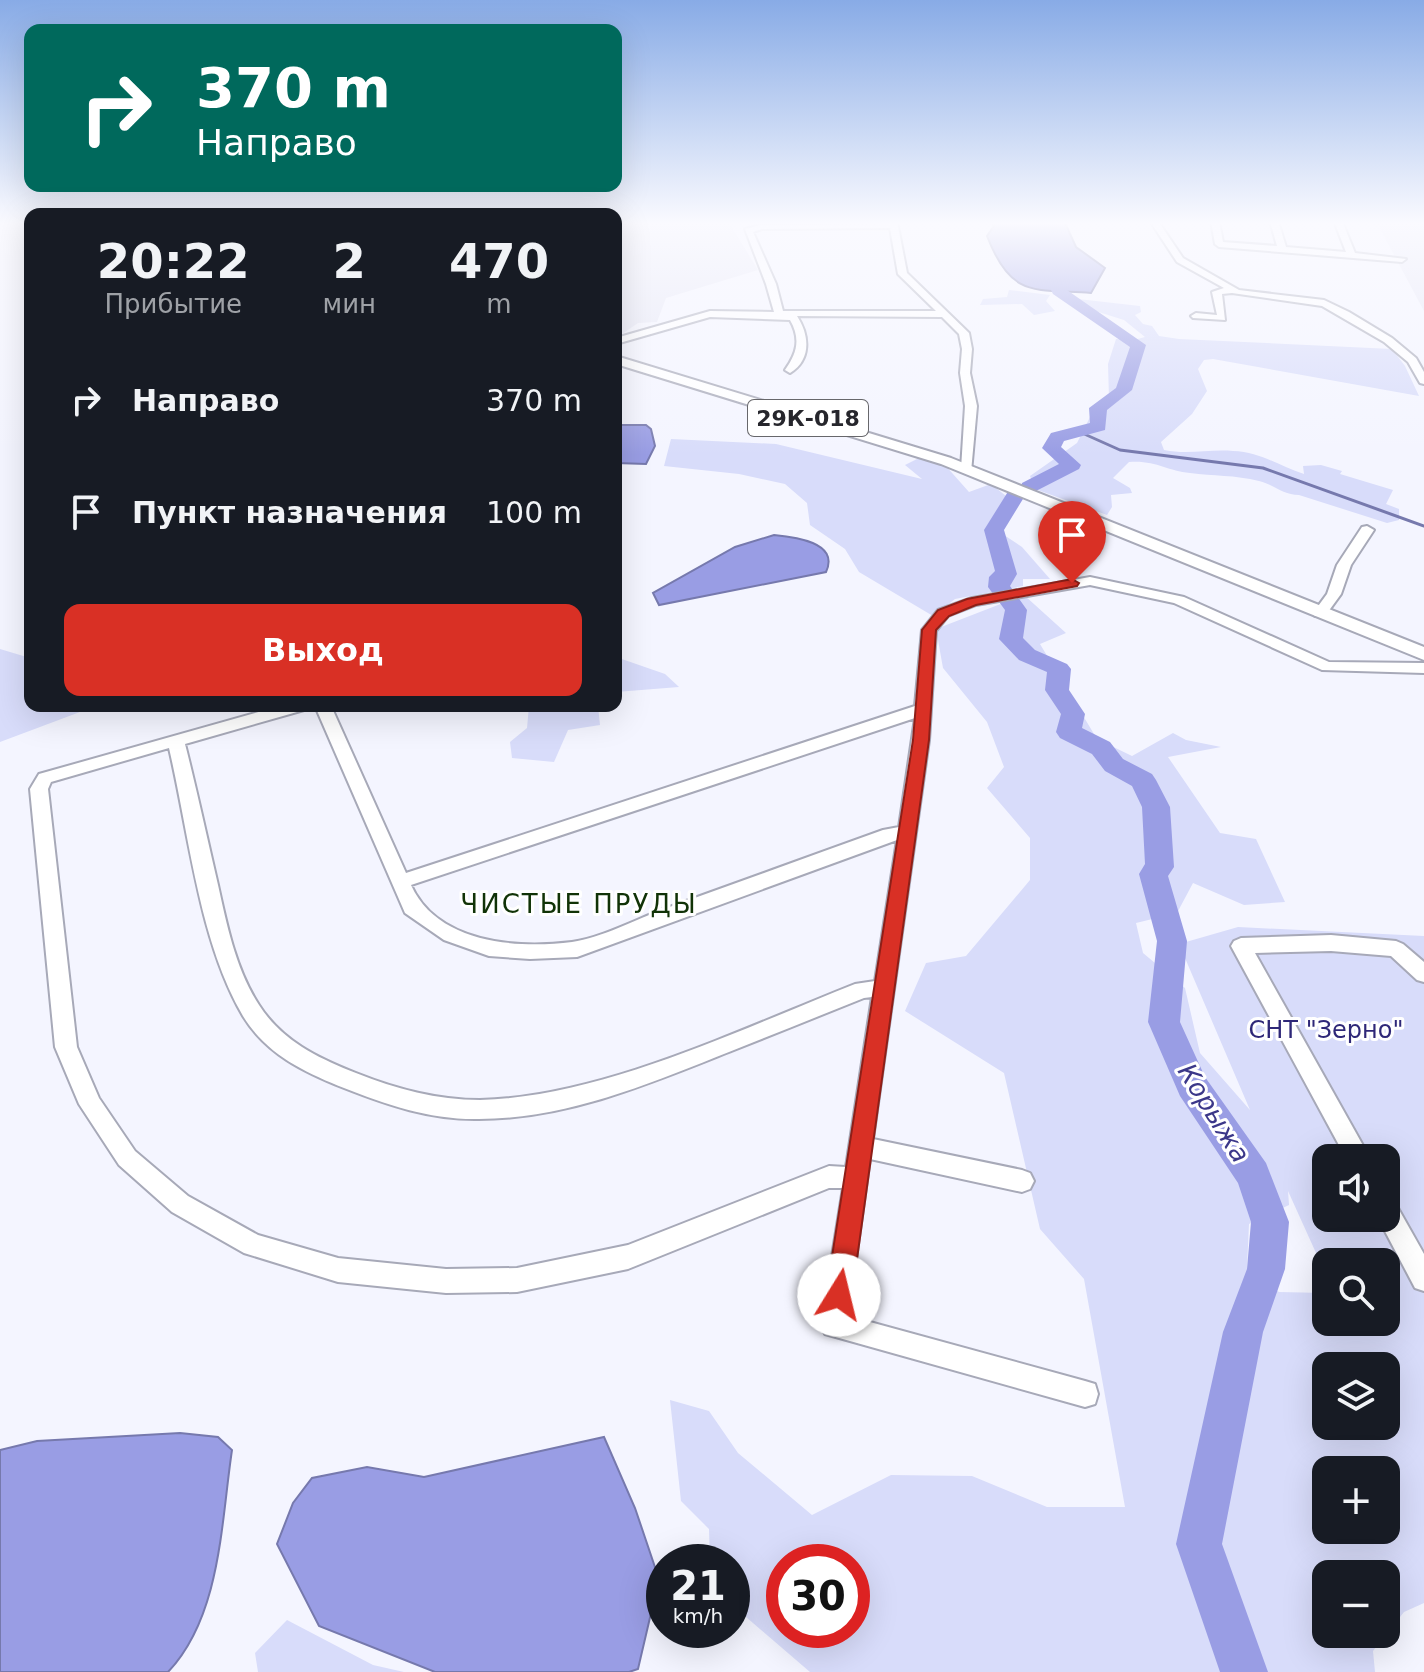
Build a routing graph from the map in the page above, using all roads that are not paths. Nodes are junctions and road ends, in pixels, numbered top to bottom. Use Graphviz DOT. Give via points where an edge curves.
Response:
graph roads {
  1 [pos="775,299"];
  2 [pos="930,299"];
  3 [pos="1222,299"];
  4 [pos="1280,299"];
  5 [pos="1323,299"];
  6 [pos="1324,303"];
  7 [pos="946,314"];
  8 [pos="779,315"];
  9 [pos="1196,316"];
  10 [pos="622,339"];
  11 [pos="622,362"];
  12 [pos="790,370"];
  13 [pos="1424,381"];
  14 [pos="967,469"];
  15 [pos="1367,530"];
  16 [pos="1320,613"];
  17 [pos="1424,654"];
  18 [pos="1424,668"];
  19 [pos="924,709"];
  20 [pos="277,712"];
  21 [pos="326,712"];
  22 [pos="176,741"];
  23 [pos="907,833"];
  24 [pos="402,881"];
  25 [pos="1424,974"];
  26 [pos="884,988"];
  27 [pos="1350,1144"];
  28 [pos="862,1147"];
  29 [pos="857,1178"];
  30 [pos="1022,1181"];
  31 [pos="1398,1232"];
  32 [pos="1424,1279"];
  33 [pos="1085,1394"];
  1 -- 8 [label="street"];
  2 -- 7 [label="street"];
  3 -- 9 [label="street" via="1223,323"];
  4 -- 6 [label="street"];
  5 -- 6 [label="street"];
  6 -- 13 [label="street" via="1388,340 1412,360"];
  7 -- 8 [label="street"];
  7 -- 14 [label="street" via="964,333 967,349"];
  8 -- 10 [label="street" via="710,314"];
  8 -- 12 [label="street" via="794,318 804,342"];
  11 -- 14 [label="main road, 29К-018"];
  14 -- 16 [label="main road, 29К-018"];
  15 -- 16 [label="street"];
  16 -- 17 [label="main road, 29К-018"];
  18 -- 19 [label="street" via="1327,667 1179,600 1090,581 972,602 943,613 929,630"];
  19 -- 23 [label="street"];
  19 -- 24 [label="street"];
  20 -- 22 [label="street"];
  21 -- 24 [label="street"];
  22 -- 26 [label="street" via="223,950 245,997 265,1030 296,1056 362,1087 421,1105 482,1111 545,1105 617,1086 862,990"];
  22 -- 29 [label="street" via="45,778 39,789 66,1047 90,1104 127,1158 180,1204 253,1245 338,1270 446,1281 517,1280 628,1257 829,1177"];
  23 -- 24 [label="street" via="889,834 577,949 535,953 470,945 433,926 412,908"];
  23 -- 26 [label="street"];
  25 -- 27 [label="street" via="1396,949 1331,943 1241,946"];
  26 -- 28 [label="street"];
  28 -- 29 [label="street"];
  28 -- 30 [label="street"];
  29 -- 33 [label="street" via="834,1325"];
  31 -- 32 [label="street"];
}
